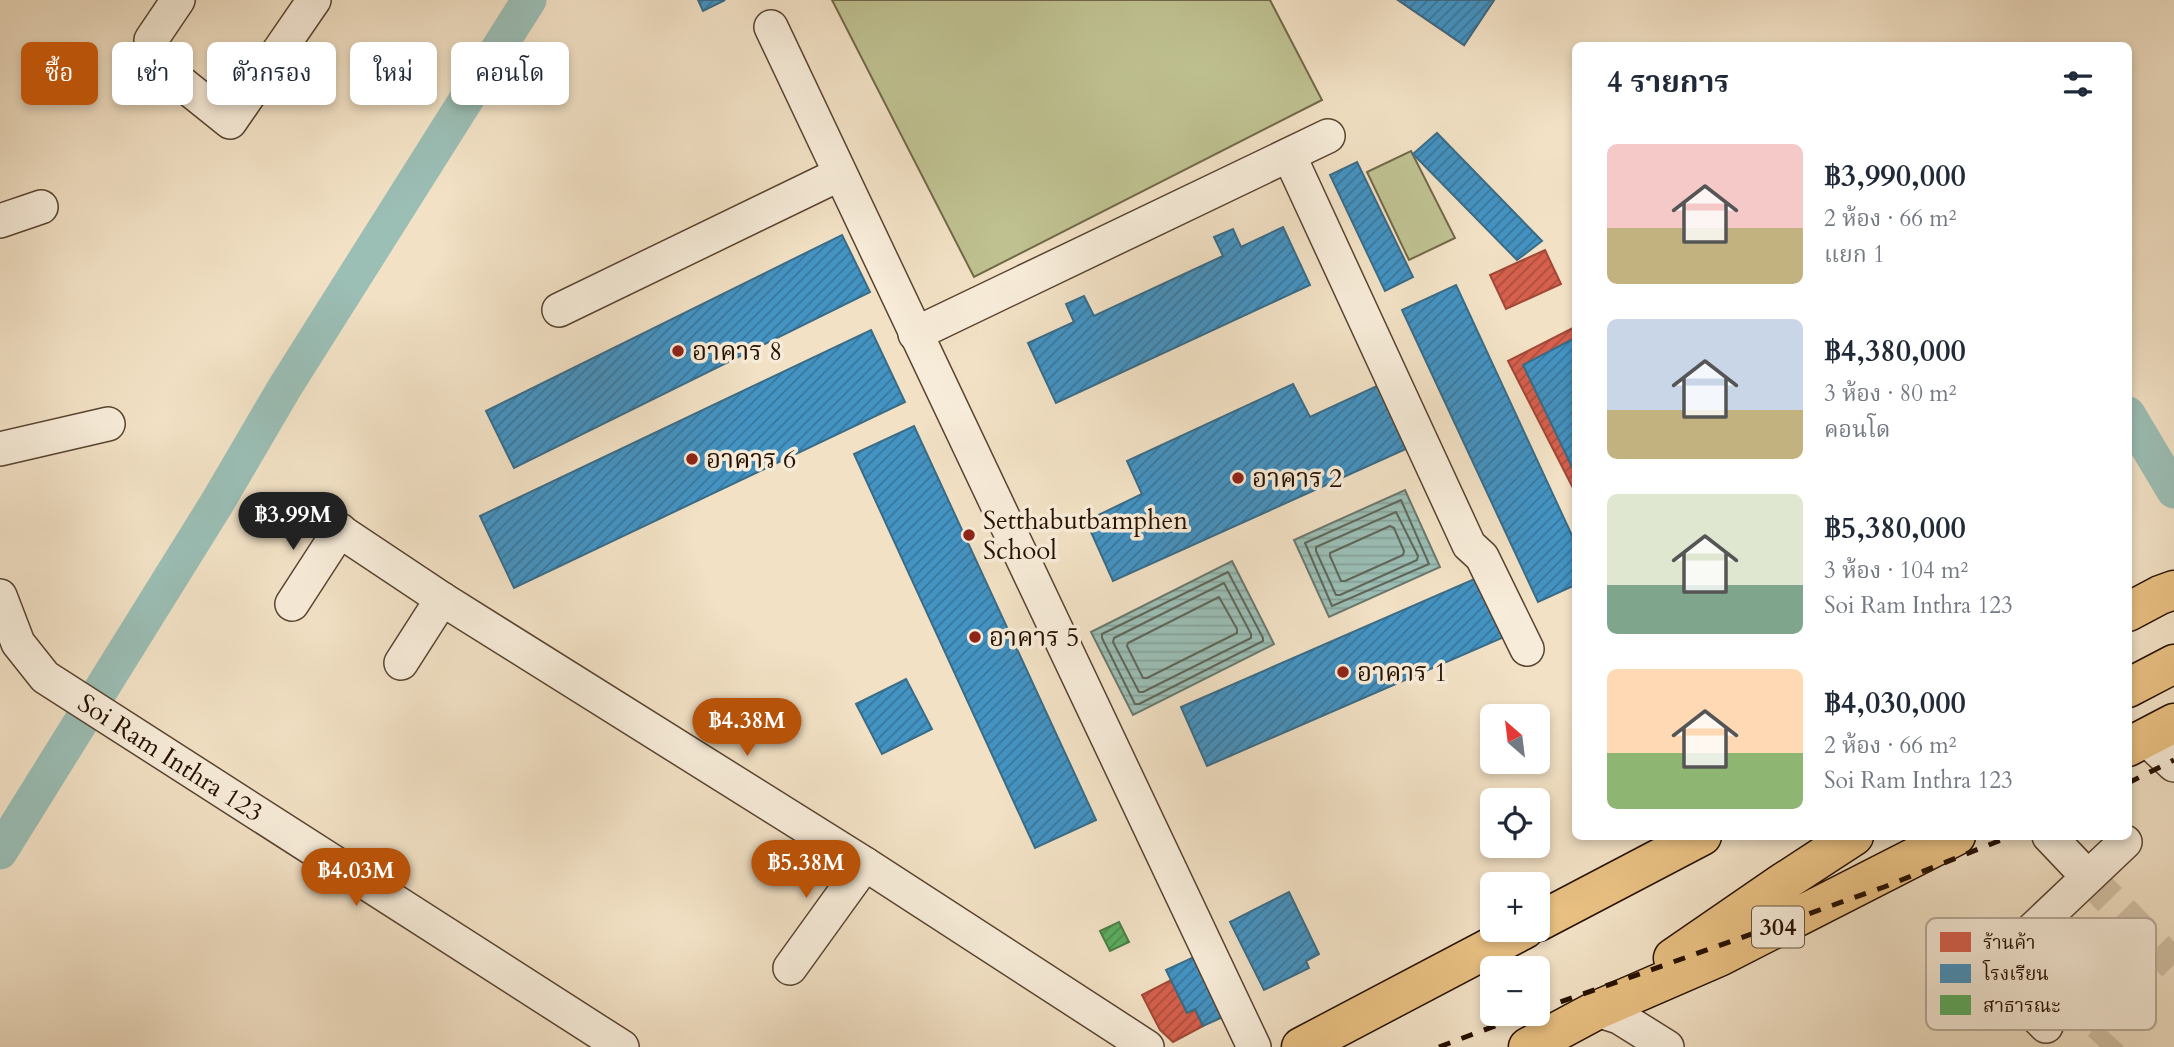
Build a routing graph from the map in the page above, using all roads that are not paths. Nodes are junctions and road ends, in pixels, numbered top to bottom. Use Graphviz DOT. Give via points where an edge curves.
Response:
graph roads {
  1 [pos="178,0"];
  2 [pos="314,0"];
  3 [pos="771,27"];
  4 [pos="1328,135"];
  5 [pos="1289,155"];
  6 [pos="840,174"];
  7 [pos="41,207"];
  8 [pos="0,221"];
  9 [pos="559,310"];
  10 [pos="915,334"];
  11 [pos="108,424"];
  12 [pos="0,449"];
  13 [pos="0,596"];
  14 [pos="442,599"];
  15 [pos="292,604"];
  16 [pos="1527,649"];
  17 [pos="401,663"];
  18 [pos="2174,664"];
  19 [pos="2132,686"];
  20 [pos="2149,736"];
  21 [pos="2174,765"];
  22 [pos="1694,840"];
  23 [pos="1848,840"];
  24 [pos="1948,840"];
  25 [pos="2053,840"];
  26 [pos="2126,842"];
  27 [pos="865,864"];
  28 [pos="2087,876"];
  29 [pos="1550,916"];
  30 [pos="2044,918"];
  31 [pos="1500,942"];
  32 [pos="790,968"];
  33 [pos="1597,1010"];
  34 [pos="622,1047"];
  35 [pos="1147,1047"];
  36 [pos="1254,1047"];
  37 [pos="1301,1047"];
  38 [pos="1528,1047"];
  39 [pos="1667,1047"];
  1 -- 2 [label="street" via="151,40 154,61 229,122"];
  3 -- 6 [label="street"];
  4 -- 5 [label="street"];
  5 -- 10 [label="street"];
  5 -- 16 [label="street" via="1468,545 1482,557"];
  6 -- 9 [label="street"];
  6 -- 10 [label="street"];
  7 -- 8 [label="street"];
  10 -- 36 [label="street"];
  11 -- 12 [label="street"];
  13 -- 34 [label="street, Soi Ram Inthra 123" via="18,643 45,677"];
  14 -- 15 [label="street" via="328,522"];
  14 -- 17 [label="street"];
  14 -- 27 [label="street"];
  18 -- 19 [label="highway"];
  20 -- 21 [label="street"];
  22 -- 29 [label="highway"];
  23 -- 33 [label="highway"];
  24 -- 33 [label="highway, 304" via="1719,957"];
  25 -- 28 [label="street"];
  26 -- 28 [label="street"];
  27 -- 32 [label="street"];
  27 -- 35 [label="street"];
  28 -- 30 [label="street"];
  31 -- 37 [label="highway"];
  33 -- 38 [label="highway, 304"];
  33 -- 39 [label="street" via="1619,1017"];
}
